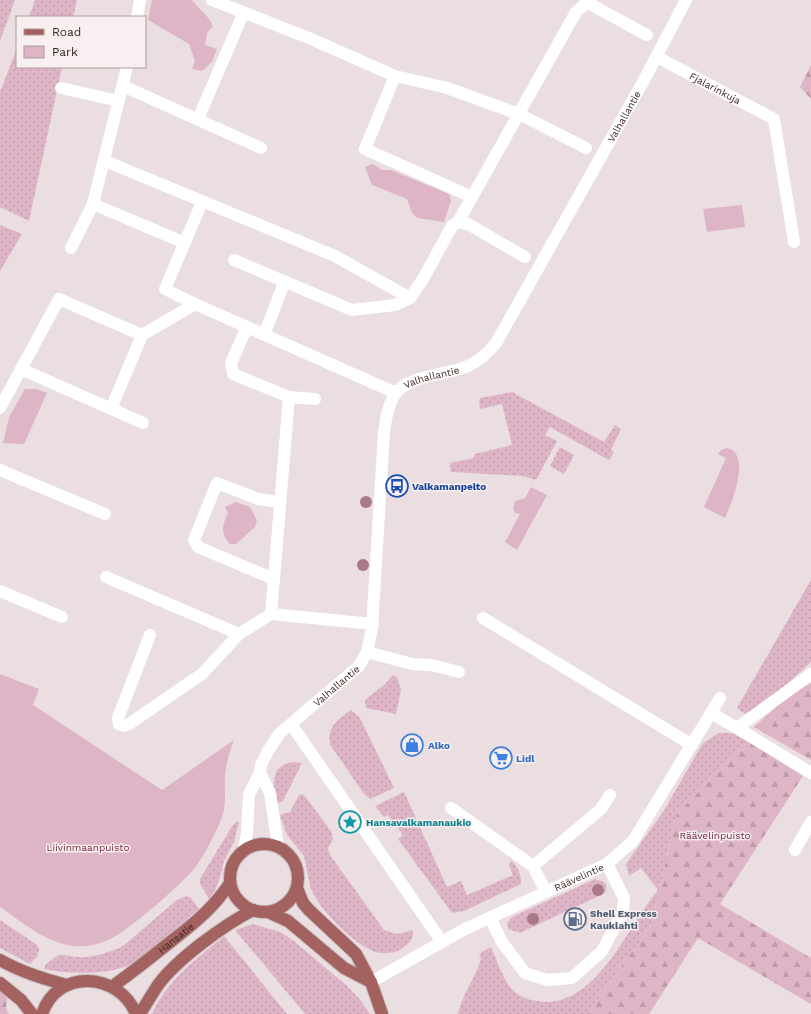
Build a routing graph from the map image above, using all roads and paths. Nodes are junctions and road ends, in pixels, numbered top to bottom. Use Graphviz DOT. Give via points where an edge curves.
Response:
graph roads {
  1 [pos="140,0"];
  2 [pos="212,0"];
  3 [pos="686,0"];
  4 [pos="589,2"];
  5 [pos="243,14"];
  6 [pos="137,16"];
  7 [pos="648,35"];
  8 [pos="657,57"];
  9 [pos="127,68"];
  10 [pos="395,76"];
  11 [pos="123,86"];
  12 [pos="61,88"];
  13 [pos="119,101"];
  14 [pos="520,114"];
  15 [pos="198,120"];
  16 [pos="261,148"];
  17 [pos="586,148"];
  18 [pos="104,160"];
  19 [pos="472,197"];
  20 [pos="202,202"];
  21 [pos="93,204"];
  22 [pos="458,222"];
  23 [pos="794,242"];
  24 [pos="185,243"];
  25 [pos="71,248"];
  26 [pos="525,257"];
  27 [pos="234,260"];
  28 [pos="285,281"];
  29 [pos="410,298"];
  30 [pos="195,304"];
  31 [pos="247,327"];
  32 [pos="142,335"];
  33 [pos="264,335"];
  34 [pos="21,369"];
  35 [pos="396,393"];
  36 [pos="289,397"];
  37 [pos="315,399"];
  38 [pos="0,408"];
  39 [pos="112,409"];
  40 [pos="143,423"];
  41 [pos="0,470"];
  42 [pos="280,502"];
  43 [pos="105,514"];
  44 [pos="106,577"];
  45 [pos="274,579"];
  46 [pos="0,591"];
  47 [pos="271,614"];
  48 [pos="62,617"];
  49 [pos="483,618"];
  50 [pos="373,624"];
  51 [pos="240,634"];
  52 [pos="150,635"];
  53 [pos="367,652"];
  54 [pos="459,672"];
  55 [pos="811,674"];
  56 [pos="720,698"];
  57 [pos="711,712"];
  58 [pos="291,724"];
  59 [pos="736,728"];
  60 [pos="692,745"];
  61 [pos="260,773"];
  62 [pos="811,774"];
  63 [pos="610,795"];
  64 [pos="451,808"];
  65 [pos="811,822"];
  66 [pos="278,847"];
  67 [pos="244,850"];
  68 [pos="795,850"];
  69 [pos="607,864"];
  70 [pos="533,866"];
  71 [pos="230,883"];
  72 [pos="297,888"];
  73 [pos="546,892"];
  74 [pos="253,910"];
  75 [pos="268,912"];
  76 [pos="490,918"];
  77 [pos="442,942"];
  78 [pos="0,960"];
  79 [pos="371,982"];
  80 [pos="0,983"];
  81 [pos="67,985"];
  82 [pos="113,986"];
  83 [pos="32,1014"];
  84 [pos="42,1014"];
  85 [pos="136,1014"];
  86 [pos="140,1014"];
  87 [pos="382,1014"];
  1 -- 6 [label="street"];
  2 -- 5 [label="street"];
  3 -- 8 [label="street, Valhallantie"];
  4 -- 7 [label="street"];
  4 -- 14 [label="street" via="576,12"];
  5 -- 10 [label="street" via="309,38"];
  5 -- 15 [label="street"];
  8 -- 23 [label="street, Fjalarinkuja" via="774,119"];
  8 -- 35 [label="street, Valhallantie" via="496,343 480,360 467,367 408,383"];
  9 -- 11 [label="street"];
  10 -- 14 [label="street" via="448,88"];
  10 -- 19 [label="street" via="365,149"];
  11 -- 13 [label="street"];
  11 -- 15 [label="street"];
  12 -- 13 [label="street"];
  13 -- 18 [label="street"];
  14 -- 17 [label="street"];
  14 -- 19 [label="street"];
  15 -- 16 [label="street"];
  18 -- 20 [label="street"];
  18 -- 21 [label="street"];
  19 -- 22 [label="street"];
  20 -- 24 [label="street"];
  20 -- 29 [label="street" via="335,256"];
  21 -- 24 [label="street"];
  21 -- 25 [label="street"];
  22 -- 26 [label="street" via="468,224"];
  22 -- 29 [label="street" via="452,226 423,280"];
  24 -- 30 [label="street" via="165,289"];
  27 -- 28 [label="street"];
  28 -- 29 [label="street" via="352,310 395,305"];
  28 -- 33 [label="street"];
  30 -- 31 [label="street"];
  30 -- 32 [label="street"];
  31 -- 33 [label="street"];
  31 -- 36 [label="street" via="231,363 233,374"];
  32 -- 34 [label="street" via="59,299"];
  32 -- 39 [label="street"];
  33 -- 35 [label="street"];
  34 -- 38 [label="street"];
  34 -- 39 [label="street"];
  35 -- 50 [label="street, Valhallantie" via="387,412 384,432"];
  36 -- 37 [label="street"];
  36 -- 42 [label="street"];
  39 -- 40 [label="street"];
  41 -- 43 [label="street"];
  42 -- 45 [label="street"];
  42 -- 45 [label="street" via="258,499 217,483 194,540 198,547"];
  44 -- 51 [label="street"];
  45 -- 47 [label="street"];
  46 -- 48 [label="street"];
  47 -- 50 [label="street"];
  47 -- 51 [label="street"];
  49 -- 60 [label="street"];
  50 -- 53 [label="street, Valhallantie"];
  51 -- 52 [label="street" via="202,674 123,726 118,718"];
  53 -- 54 [label="street" via="412,664 431,665"];
  53 -- 58 [label="street, Valhallantie" via="359,666"];
  55 -- 59 [label="street"];
  56 -- 57 [label="street, Räävelintie"];
  57 -- 59 [label="street"];
  57 -- 60 [label="street, Räävelintie"];
  58 -- 61 [label="street, Valhallantie" via="279,734 268,751 261,764"];
  58 -- 77 [label="street"];
  59 -- 62 [label="street"];
  60 -- 69 [label="street, Räävelintie" via="633,841"];
  61 -- 66 [label="street" via="270,792"];
  61 -- 67 [label="street, Valhallantie" via="249,794"];
  63 -- 70 [label="street" via="601,809"];
  64 -- 70 [label="street"];
  65 -- 68 [label="street"];
  66 -- 67 [label="main road" via="261,844"];
  66 -- 72 [label="main road" via="287,852 297,868"];
  67 -- 71 [label="main road" via="232,865"];
  69 -- 73 [label="street, Räävelintie"];
  69 -- 76 [label="street" via="624,898 623,912 602,951 572,978 547,980 525,973 502,942"];
  70 -- 73 [label="street"];
  71 -- 74 [label="main road" via="238,900"];
  71 -- 82 [label="main road, Hansatie" via="209,911"];
  72 -- 75 [label="main road" via="286,904"];
  72 -- 79 [label="main road" via="309,910 356,954"];
  73 -- 76 [label="street, Räävelintie"];
  74 -- 75 [label="main road"];
  74 -- 86 [label="main road" via="223,928 171,971 158,984"];
  75 -- 79 [label="main road" via="288,921 344,968"];
  76 -- 77 [label="street, Räävelintie"];
  77 -- 79 [label="street, Räävelintie"];
  78 -- 81 [label="main road" via="42,979"];
  79 -- 87 [label="main road"];
  80 -- 83 [label="main road" via="21,1000"];
  81 -- 82 [label="main road" via="82,980 98,981"];
  81 -- 84 [label="main road" via="54,995"];
  82 -- 85 [label="main road" via="124,994 133,1005"];
}
